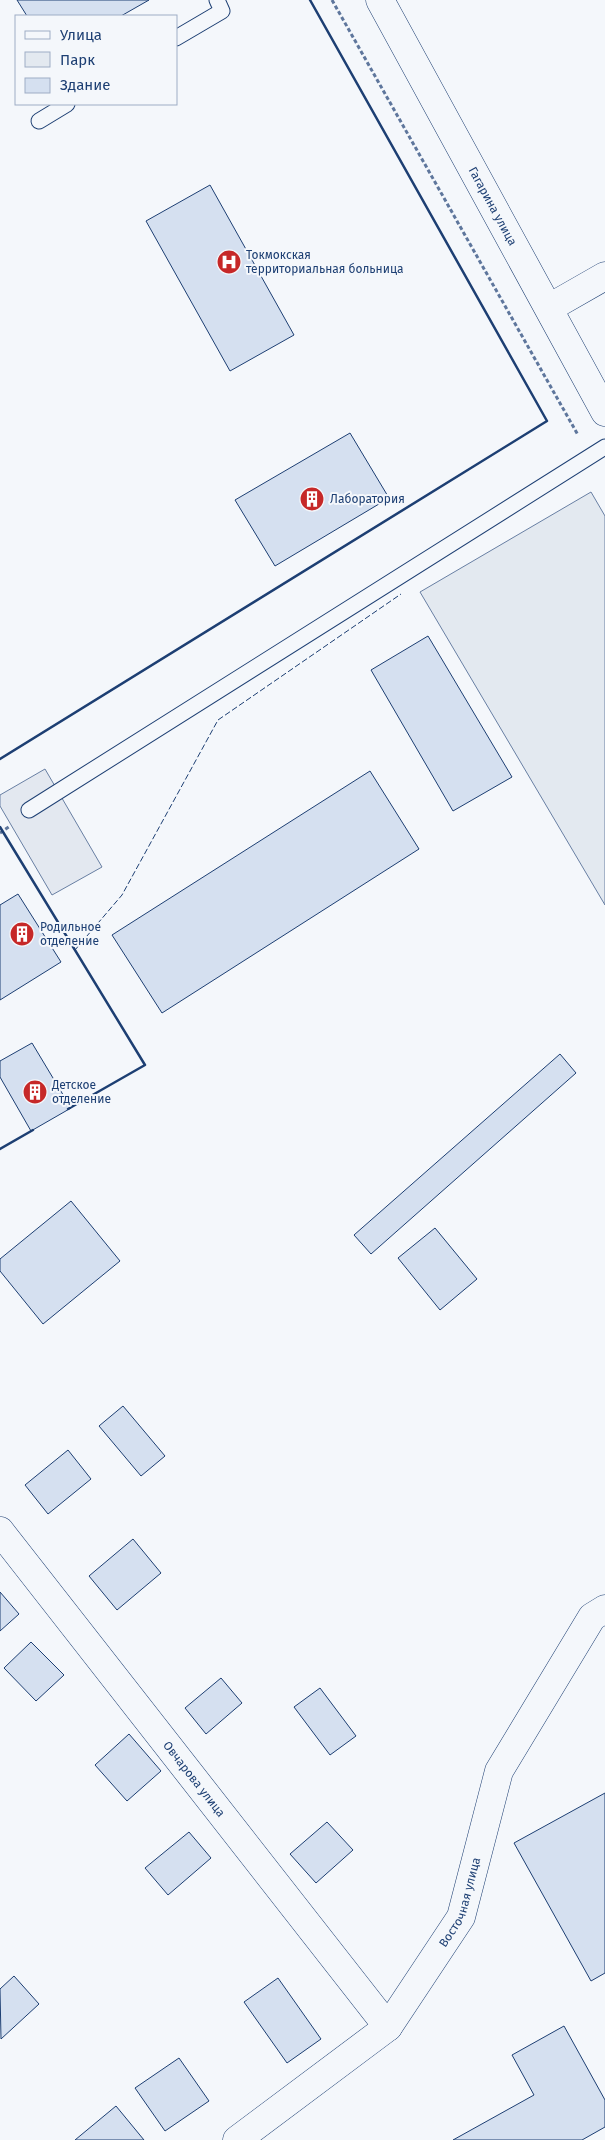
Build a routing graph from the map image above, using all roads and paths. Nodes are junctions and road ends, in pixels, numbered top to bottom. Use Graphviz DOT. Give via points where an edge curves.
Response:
graph roads {
  1 [pos="216,0"];
  2 [pos="332,0"];
  3 [pos="380,0"];
  4 [pos="178,37"];
  5 [pos="65,105"];
  6 [pos="39,121"];
  7 [pos="605,276"];
  8 [pos="549,308"];
  9 [pos="605,412"];
  10 [pos="605,447"];
  11 [pos="590,456"];
  12 [pos="29,810"];
  13 [pos="0,1531"];
  14 [pos="605,1609"];
  15 [pos="388,2027"];
  16 [pos="237,2140"];
  1 -- 4 [label="lane" via="222,10"];
  2 -- 11 [label="path"];
  3 -- 8 [label="street, Гагарина улица"];
  5 -- 6 [label="lane"];
  7 -- 8 [label="street"];
  8 -- 9 [label="street, Гагарина улица"];
  10 -- 11 [label="lane"];
  11 -- 12 [label="lane"];
  13 -- 15 [label="street, Овчарова улица"];
  14 -- 15 [label="street, Восточная улица" via="592,1616 499,1771 461,1917"];
  15 -- 16 [label="street, Восточная улица"];
}
